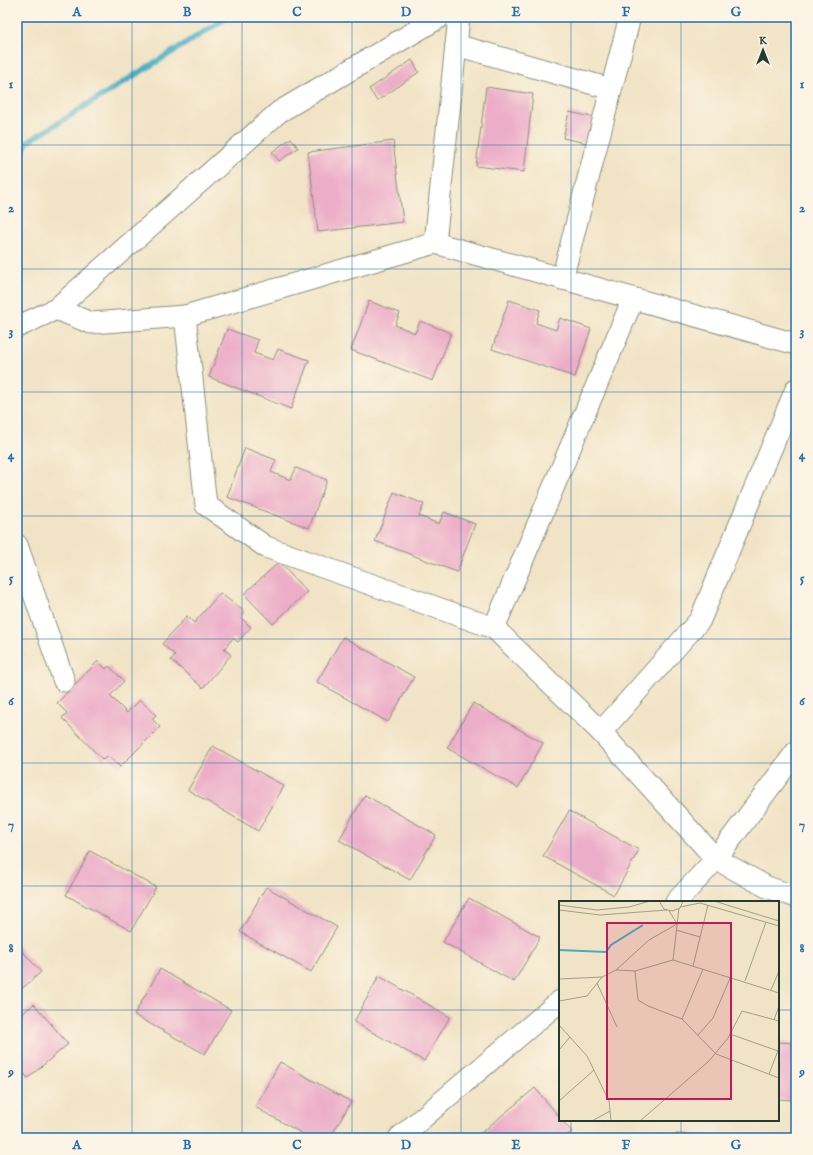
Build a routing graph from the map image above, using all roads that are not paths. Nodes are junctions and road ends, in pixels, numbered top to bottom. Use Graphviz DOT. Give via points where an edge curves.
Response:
graph roads {
  1 [pos="440,17"];
  2 [pos="459,17"];
  3 [pos="630,17"];
  4 [pos="456,45"];
  5 [pos="611,89"];
  6 [pos="435,243"];
  7 [pos="562,279"];
  8 [pos="633,298"];
  9 [pos="56,309"];
  10 [pos="185,316"];
  11 [pos="17,327"];
  12 [pos="796,344"];
  13 [pos="796,389"];
  14 [pos="17,545"];
  15 [pos="494,628"];
  16 [pos="64,681"];
  17 [pos="601,732"];
  18 [pos="796,752"];
  19 [pos="716,859"];
  20 [pos="796,897"];
  21 [pos="677,901"];
  22 [pos="559,1002"];
  23 [pos="399,1138"];
  1 -- 9 [label="street" via="278,112"];
  2 -- 4 [label="street"];
  3 -- 5 [label="street"];
  4 -- 5 [label="street"];
  4 -- 6 [label="street"];
  5 -- 7 [label="street"];
  6 -- 7 [label="street"];
  6 -- 10 [label="street"];
  7 -- 8 [label="street"];
  8 -- 12 [label="street"];
  8 -- 15 [label="street"];
  9 -- 10 [label="street" via="91,323"];
  9 -- 11 [label="street"];
  10 -- 15 [label="street" via="206,505 266,547"];
  13 -- 17 [label="street" via="700,620"];
  14 -- 16 [label="street"];
  15 -- 17 [label="street"];
  17 -- 19 [label="street"];
  18 -- 19 [label="street"];
  19 -- 20 [label="street" via="767,887"];
  19 -- 21 [label="street"];
  22 -- 23 [label="street"];
}
